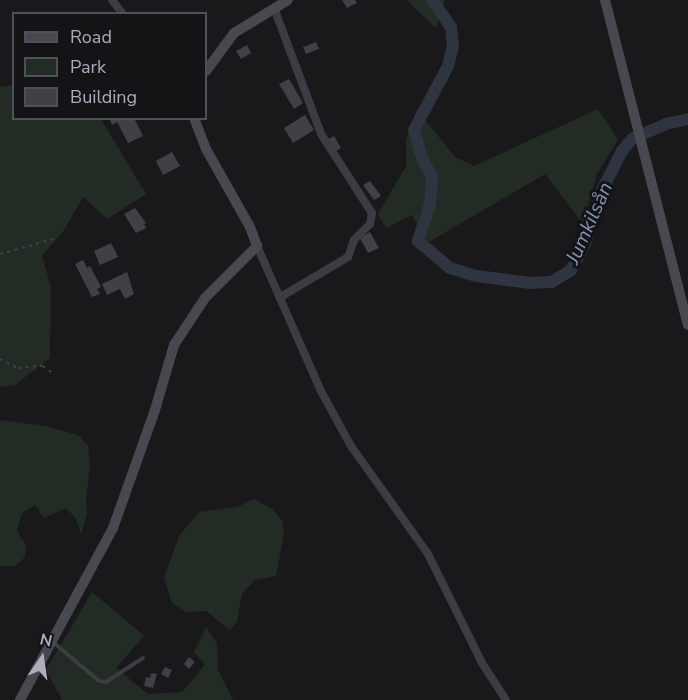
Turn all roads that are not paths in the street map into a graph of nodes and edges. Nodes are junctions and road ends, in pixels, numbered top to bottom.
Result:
1 (112, 0) edge
2 (288, 0) edge
3 (605, 0) edge
4 (274, 8) junction
5 (121, 12) edge
6 (207, 70) edge
7 (195, 120) edge
8 (257, 246) junction
9 (282, 297) junction
10 (688, 325) edge
11 (52, 640) junction
12 (142, 658) dead end
13 (20, 700) edge
14 (506, 700) edge

1 - 5 street
2 - 4 street
3 - 10 street
4 - 6 street
4 - 9 street
7 - 8 street
8 - 9 street
8 - 11 street
9 - 14 street
11 - 12 lane
11 - 13 street

